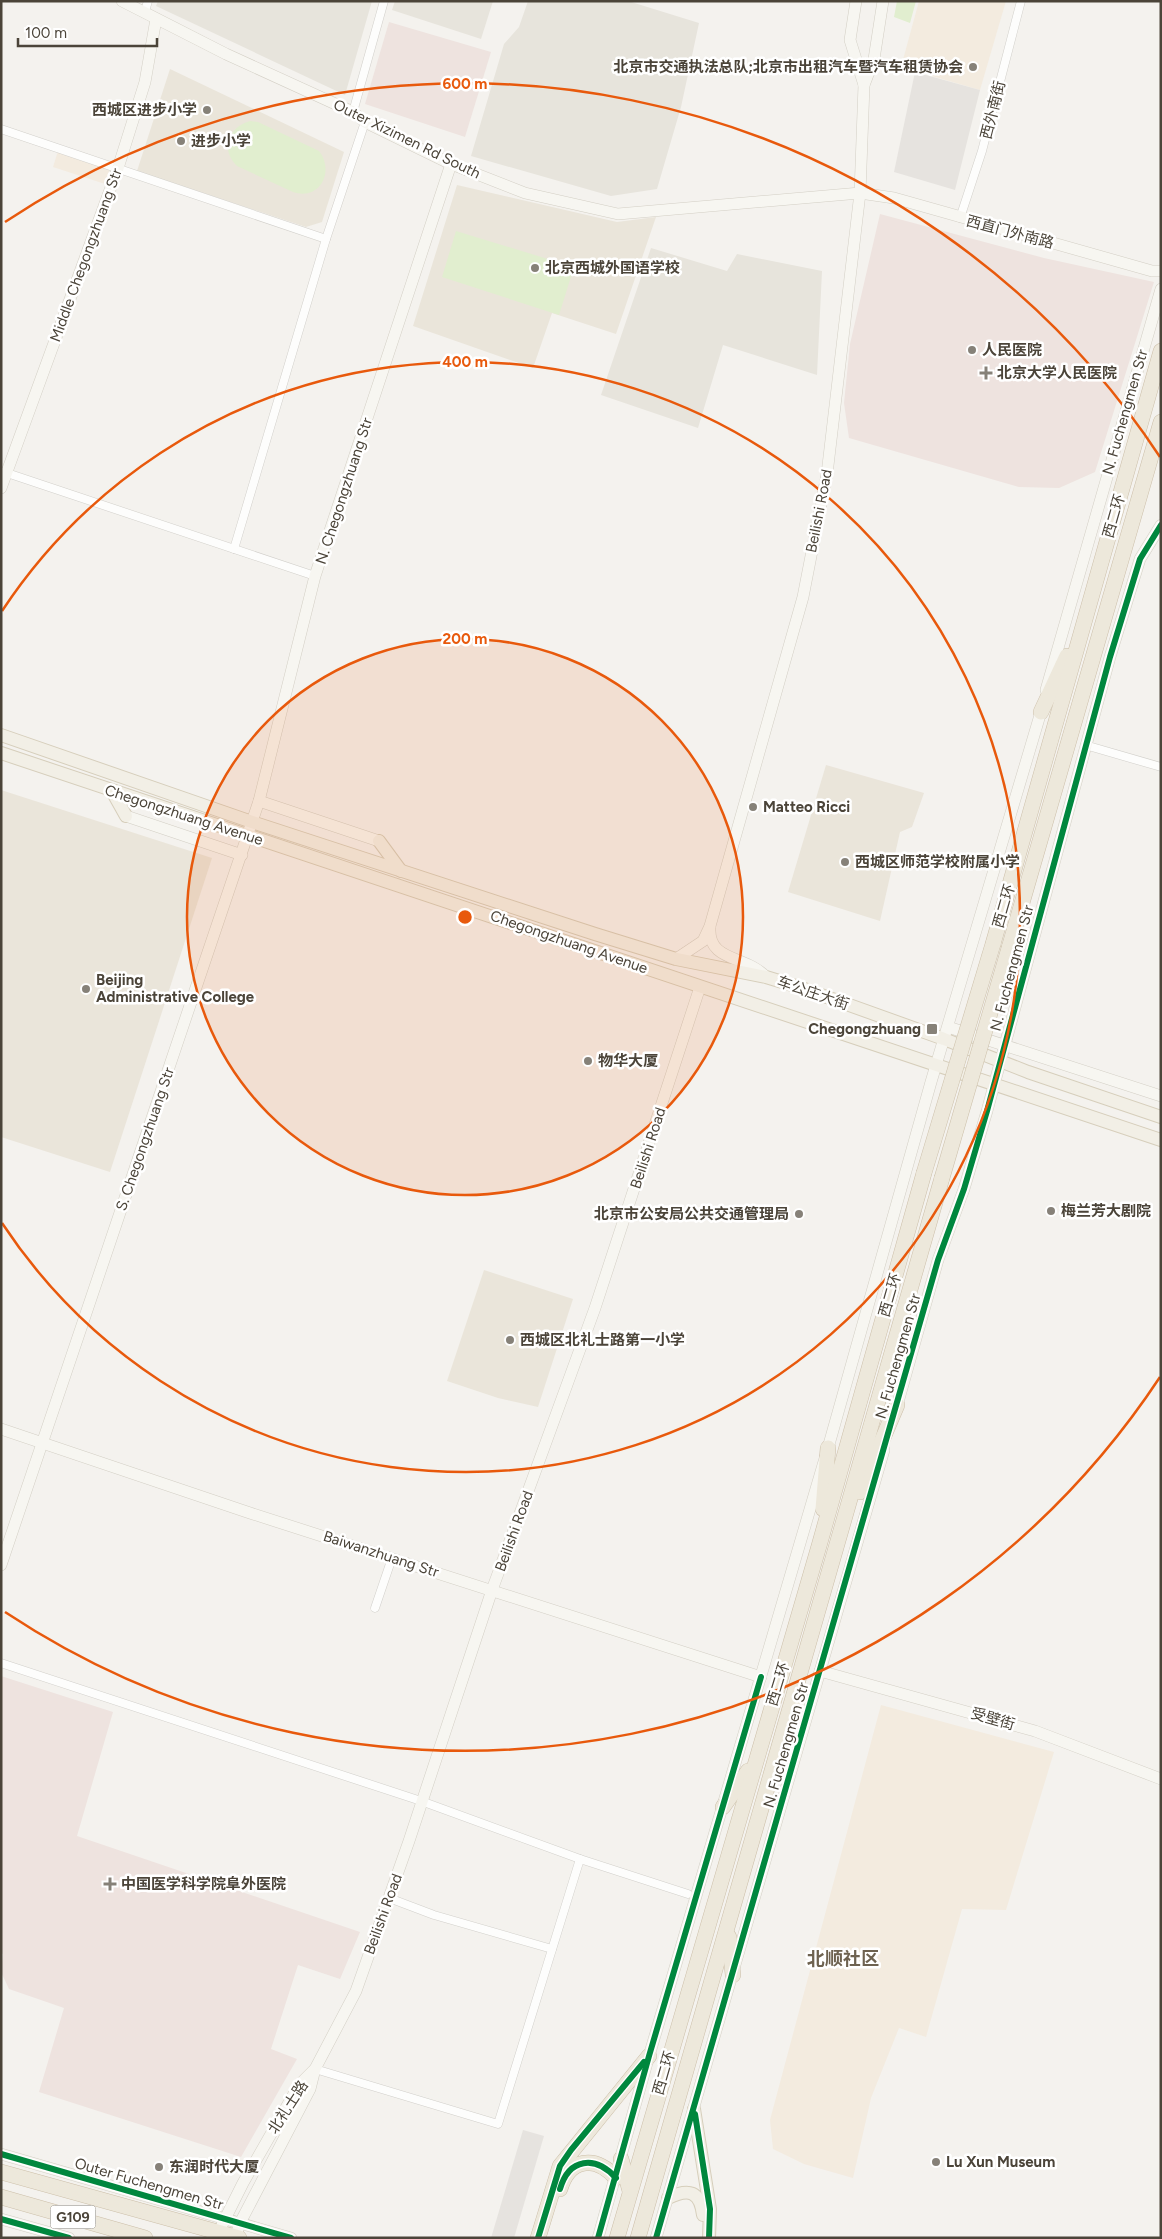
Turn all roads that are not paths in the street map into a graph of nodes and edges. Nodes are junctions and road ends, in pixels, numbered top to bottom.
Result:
1 (122, 1) edge
2 (384, 1) edge
3 (856, 1) edge
4 (883, 1) edge
5 (1022, 1) edge
6 (147, 6) edge
7 (156, 19) junction
8 (864, 85) junction
9 (353, 112) junction
10 (365, 122) junction
11 (1, 129) edge
12 (451, 164) junction
13 (118, 168) junction
14 (860, 193) junction
15 (960, 218) junction
16 (326, 239) junction
17 (1161, 271) edge
18 (1161, 289) edge
19 (1161, 351) edge
20 (1161, 422) edge
21 (4, 472) edge
22 (1, 488) edge
23 (1161, 525) edge
24 (234, 549) junction
25 (316, 576) junction
26 (1087, 614) junction
27 (1041, 712) junction
28 (1, 735) edge
29 (1085, 745) junction
30 (1, 753) edge
31 (1161, 768) edge
32 (112, 790) junction
33 (259, 801) junction
34 (126, 816) joint
35 (252, 822) junction
36 (248, 836) junction
37 (379, 841) joint
38 (242, 854) junction
39 (401, 871) junction
40 (710, 926) junction
41 (676, 959) junction
42 (766, 977) junction
43 (700, 987) junction
44 (946, 1033) junction
45 (1004, 1045) junction
46 (1000, 1061) junction
47 (936, 1066) junction
48 (994, 1085) junction
49 (1161, 1096) edge
50 (1161, 1117) edge
51 (1161, 1140) edge
52 (897, 1405) junction
53 (1, 1429) edge
54 (42, 1442) junction
55 (828, 1448) junction
56 (819, 1546) junction
57 (835, 1551) junction
58 (392, 1558) junction
59 (1, 1565) edge
60 (492, 1590) junction
61 (374, 1608) dead end
62 (1, 1663) edge
63 (820, 1671) junction
64 (761, 1677) junction
65 (756, 1759) junction
66 (1161, 1779) edge
67 (421, 1801) junction
68 (723, 1807) junction
69 (580, 1859) junction
70 (688, 1894) dead end
71 (389, 1898) junction
72 (728, 1927) junction
73 (552, 1949) junction
74 (733, 1975) junction
75 (649, 2056) junction
76 (315, 2069) junction
77 (694, 2109) junction
78 (1, 2154) edge
79 (621, 2159) junction
80 (1, 2172) edge
81 (616, 2178) junction
82 (630, 2192) junction
83 (1, 2197) edge
84 (668, 2198) junction
85 (1, 2218) edge
86 (221, 2230) edge
87 (237, 2234) edge
88 (69, 2238) edge
89 (145, 2238) edge
90 (291, 2238) edge
91 (538, 2238) edge
92 (544, 2238) edge
93 (598, 2238) edge
94 (617, 2238) edge
95 (638, 2238) edge
96 (656, 2238) edge
97 (703, 2238) edge
98 (709, 2238) edge

1 - 6 street, Outer Xizimen Rd South
2 - 9 street
3 - 8 street, Beilishi Road
4 - 8 street, Beilishi Road
5 - 15 street, 西外南街
6 - 7 street, Outer Xizimen Rd South
7 - 9 street, Outer Xizimen Rd South
7 - 13 street, Middle Chegongzhuang Str
8 - 14 street, Beilishi Road
9 - 10 street, Outer Xizimen Rd South
10 - 12 street, Outer Xizimen Rd South
10 - 16 street
11 - 13 street
12 - 14 street, Outer Xizimen Rd South
12 - 25 street, N. Chegongzhuang Str
13 - 16 street
13 - 21 street, Middle Chegongzhuang Str
14 - 15 street, 西直门外南路
14 - 40 street, Beilishi Road
15 - 17 street, 西直门外南路
16 - 24 street
18 - 27 street, N. Fuchengmen Str
19 - 26 highway, 西二环
20 - 57 highway, 西二环, bridge
21 - 22 street, Middle Chegongzhuang Str
21 - 24 street
23 - 29 street, N. Fuchengmen Str
24 - 25 street
25 - 33 street, N. Chegongzhuang Str
26 - 27 highway
26 - 56 highway, 西二环, bridge
27 - 44 street, N. Fuchengmen Str
28 - 35 main road, Chegongzhuang Avenue
29 - 31 street
29 - 45 street, N. Fuchengmen Str
30 - 32 main road, Chegongzhuang Avenue
32 - 34 main road
32 - 36 main road, Chegongzhuang Avenue
33 - 35 street, N. Chegongzhuang Str
33 - 37 street
34 - 38 street
35 - 36 street, N. Chegongzhuang Str
35 - 39 main road, Chegongzhuang Avenue
36 - 38 street, S. Chegongzhuang Str
36 - 43 main road, Chegongzhuang Avenue
37 - 39 main road
38 - 54 street, S. Chegongzhuang Str
39 - 41 main road, Chegongzhuang Avenue
40 - 41 street, Beilishi Road
40 - 42 street, Beilishi Road
41 - 42 main road, Chegongzhuang Avenue
42 - 44 main road, 车公庄大街
43 - 47 main road, Chegongzhuang Avenue
43 - 60 street, Beilishi Road
44 - 45 street
44 - 46 main road, 车公庄大街
44 - 47 street, N. Fuchengmen Str
45 - 46 street, N. Fuchengmen Str
45 - 49 street
46 - 48 street, N. Fuchengmen Str
46 - 50 main road, 车公庄大街
47 - 48 main road, Chegongzhuang Avenue
47 - 55 street, N. Fuchengmen Str
48 - 51 main road, Chegongzhuang Avenue
48 - 52 street, N. Fuchengmen Str
52 - 57 highway
52 - 63 street, N. Fuchengmen Str
53 - 54 street, Baiwanzhuang Str
54 - 58 street, Baiwanzhuang Str
54 - 59 street, S. Chegongzhuang Str
55 - 56 highway
55 - 64 street, N. Fuchengmen Str
56 - 65 highway, 西二环
57 - 72 highway, 西二环
58 - 60 street, Baiwanzhuang Str
58 - 61 street
60 - 64 street, Baiwanzhuang Str
60 - 67 street, Beilishi Road
62 - 67 street
63 - 66 street, 受壁街
63 - 74 street, N. Fuchengmen Str
64 - 68 street, N. Fuchengmen Str
65 - 68 highway
65 - 82 highway, 西二环
67 - 69 street
67 - 71 street, Beilishi Road
68 - 75 street, N. Fuchengmen Str
69 - 70 street
69 - 73 street
71 - 73 street
71 - 76 street, Beilishi Road
72 - 74 highway
72 - 95 highway, 西二环
73 - 76 street
74 - 77 street, N. Fuchengmen Str
75 - 79 street, N. Fuchengmen Str
75 - 91 highway
76 - 86 street, 北礼士路
76 - 87 street, 北礼士路
77 - 84 street, N. Fuchengmen Str
77 - 98 main road
78 - 86 street, Outer Fuchengmen Str
79 - 81 street, N. Fuchengmen Str
79 - 82 highway
80 - 86 highway, Outer Fuchengmen Str / G109
81 - 92 highway
81 - 93 street, N. Fuchengmen Str
82 - 94 highway, 西二环
83 - 89 highway, G109
84 - 96 street, N. Fuchengmen Str
84 - 97 main road
85 - 88 street
86 - 87 highway, G109
87 - 90 street, Outer Fuchengmen Str

